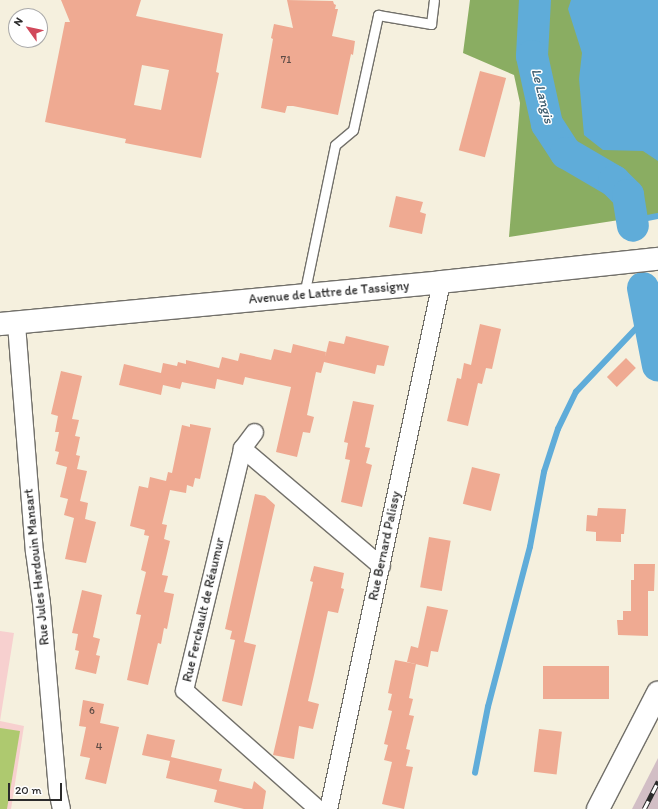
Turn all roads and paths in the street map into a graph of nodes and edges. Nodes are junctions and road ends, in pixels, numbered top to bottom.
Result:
1 (434, 0) edge
2 (654, 260) edge
3 (441, 282) junction
4 (304, 295) junction
5 (8, 324) edge
6 (254, 432) dead end
7 (242, 448) junction
8 (381, 566) junction
9 (658, 693) edge
10 (61, 809) edge
11 (318, 809) edge
12 (328, 809) edge
13 (598, 809) edge

1 - 4 lane
2 - 3 main road, Avenue de Lattre de Tassigny
3 - 4 main road, Avenue de Lattre de Tassigny
3 - 8 street, Rue Bernard Palissy
4 - 5 main road, Avenue de Lattre de Tassigny
5 - 10 street, Rue Jules Hardouin Mansart
6 - 7 street, Rue Ferchault de Réaumur
7 - 8 street
7 - 11 street, Rue Ferchault de Réaumur
8 - 12 street, Rue Bernard Palissy
9 - 13 main road

